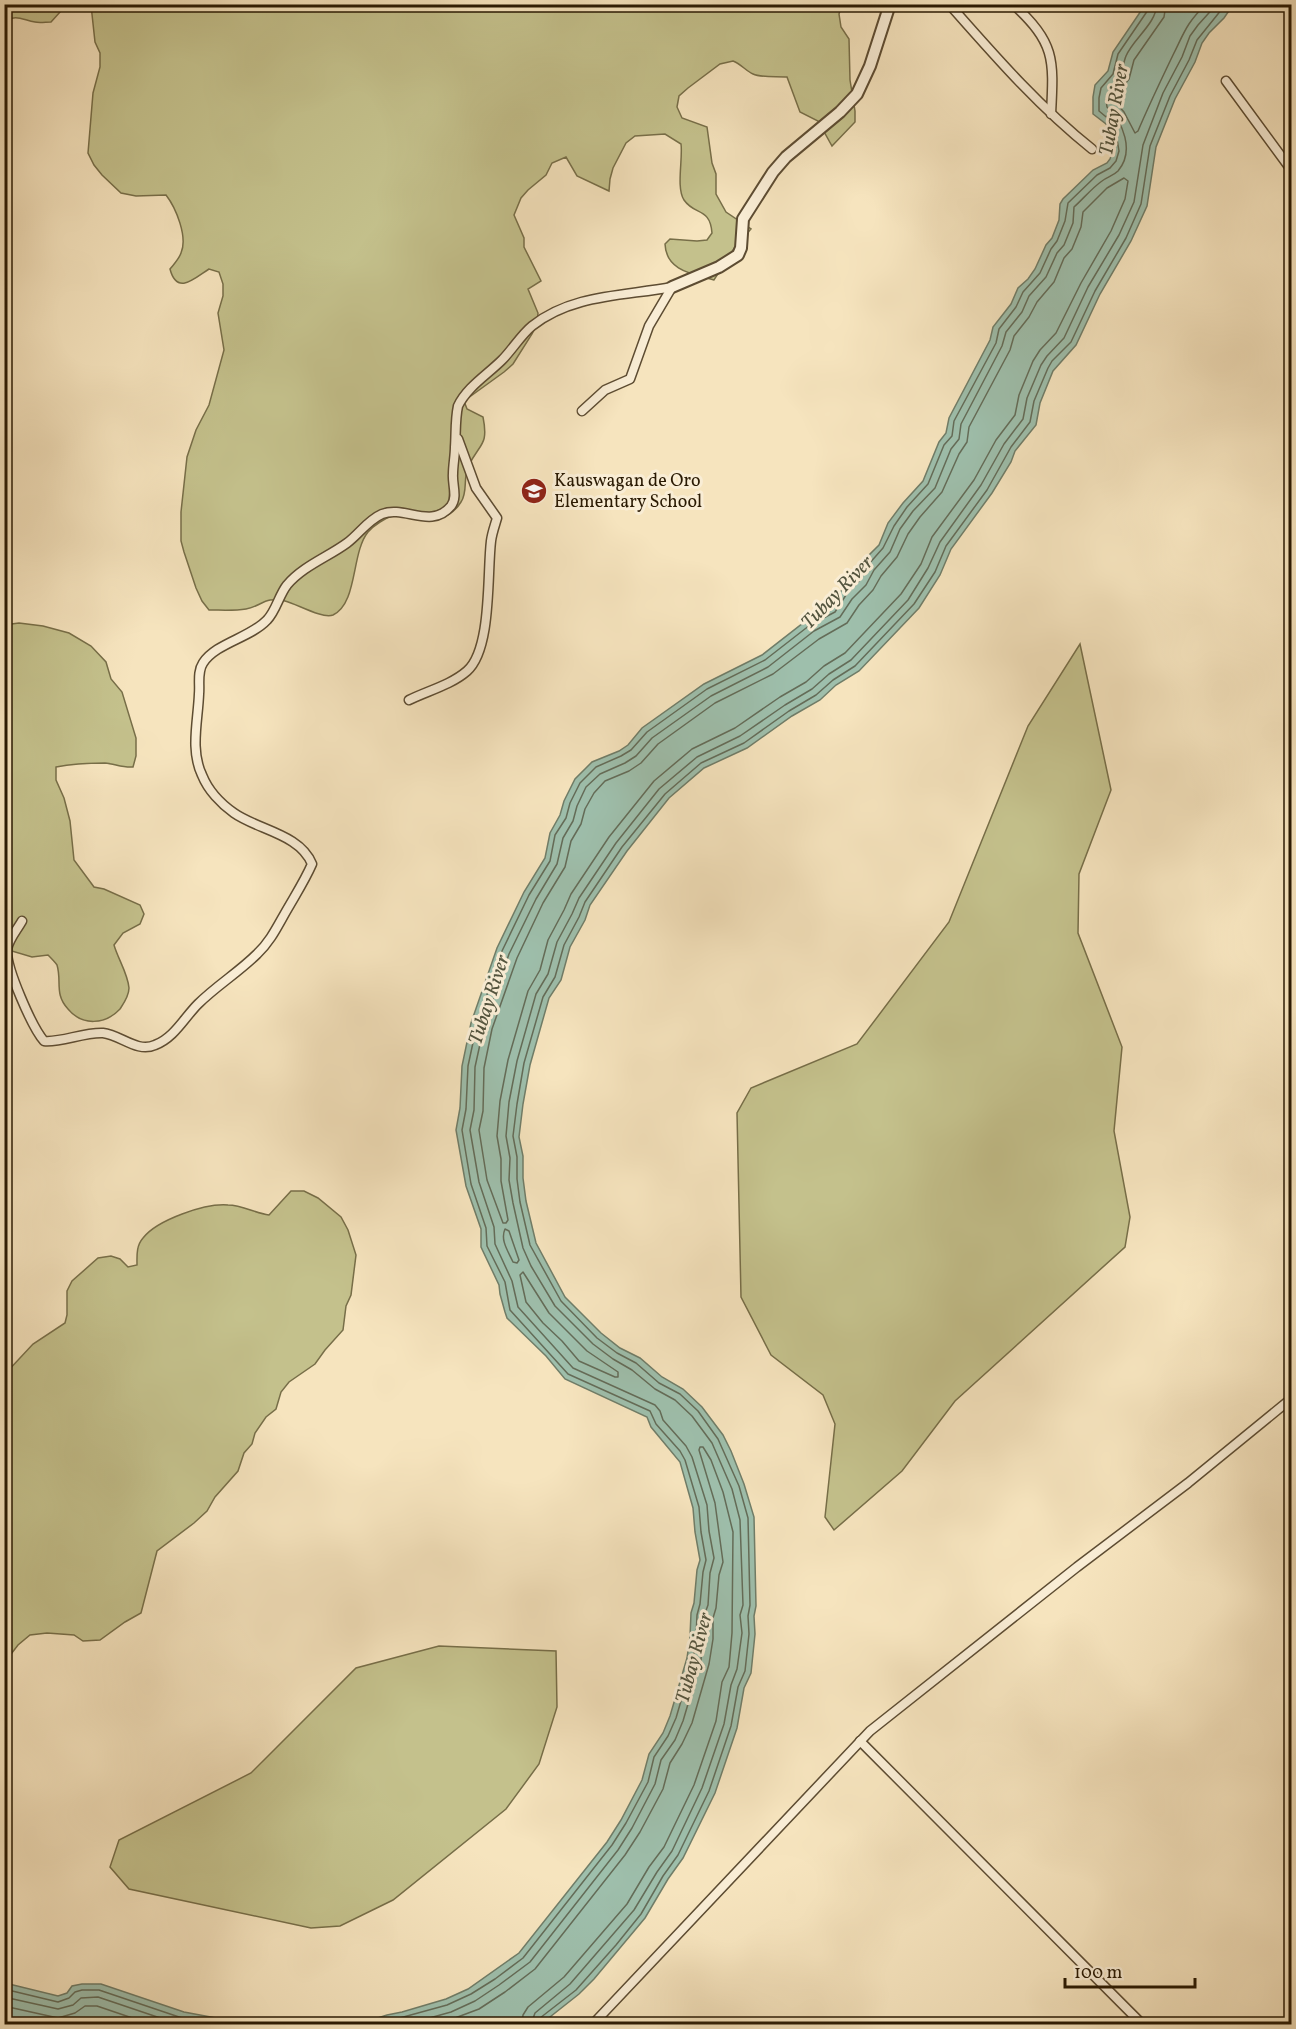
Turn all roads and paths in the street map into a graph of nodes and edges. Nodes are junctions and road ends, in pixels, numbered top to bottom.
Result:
1 (890, 4) edge
2 (949, 4) edge
3 (1013, 4) edge
4 (1226, 81) dead end
5 (1051, 114) junction
6 (1092, 149) dead end
7 (1291, 171) edge
8 (672, 287) junction
9 (582, 411) dead end
10 (456, 433) junction
11 (409, 700) dead end
12 (22, 921) dead end
13 (1292, 1398) edge
14 (861, 1741) junction
15 (593, 2025) edge
16 (1142, 2025) edge

1 - 8 street
2 - 5 street
3 - 5 street
4 - 7 street
5 - 6 street
8 - 9 street
8 - 10 street
10 - 11 street
10 - 12 street
13 - 14 street
14 - 15 street
14 - 16 street

